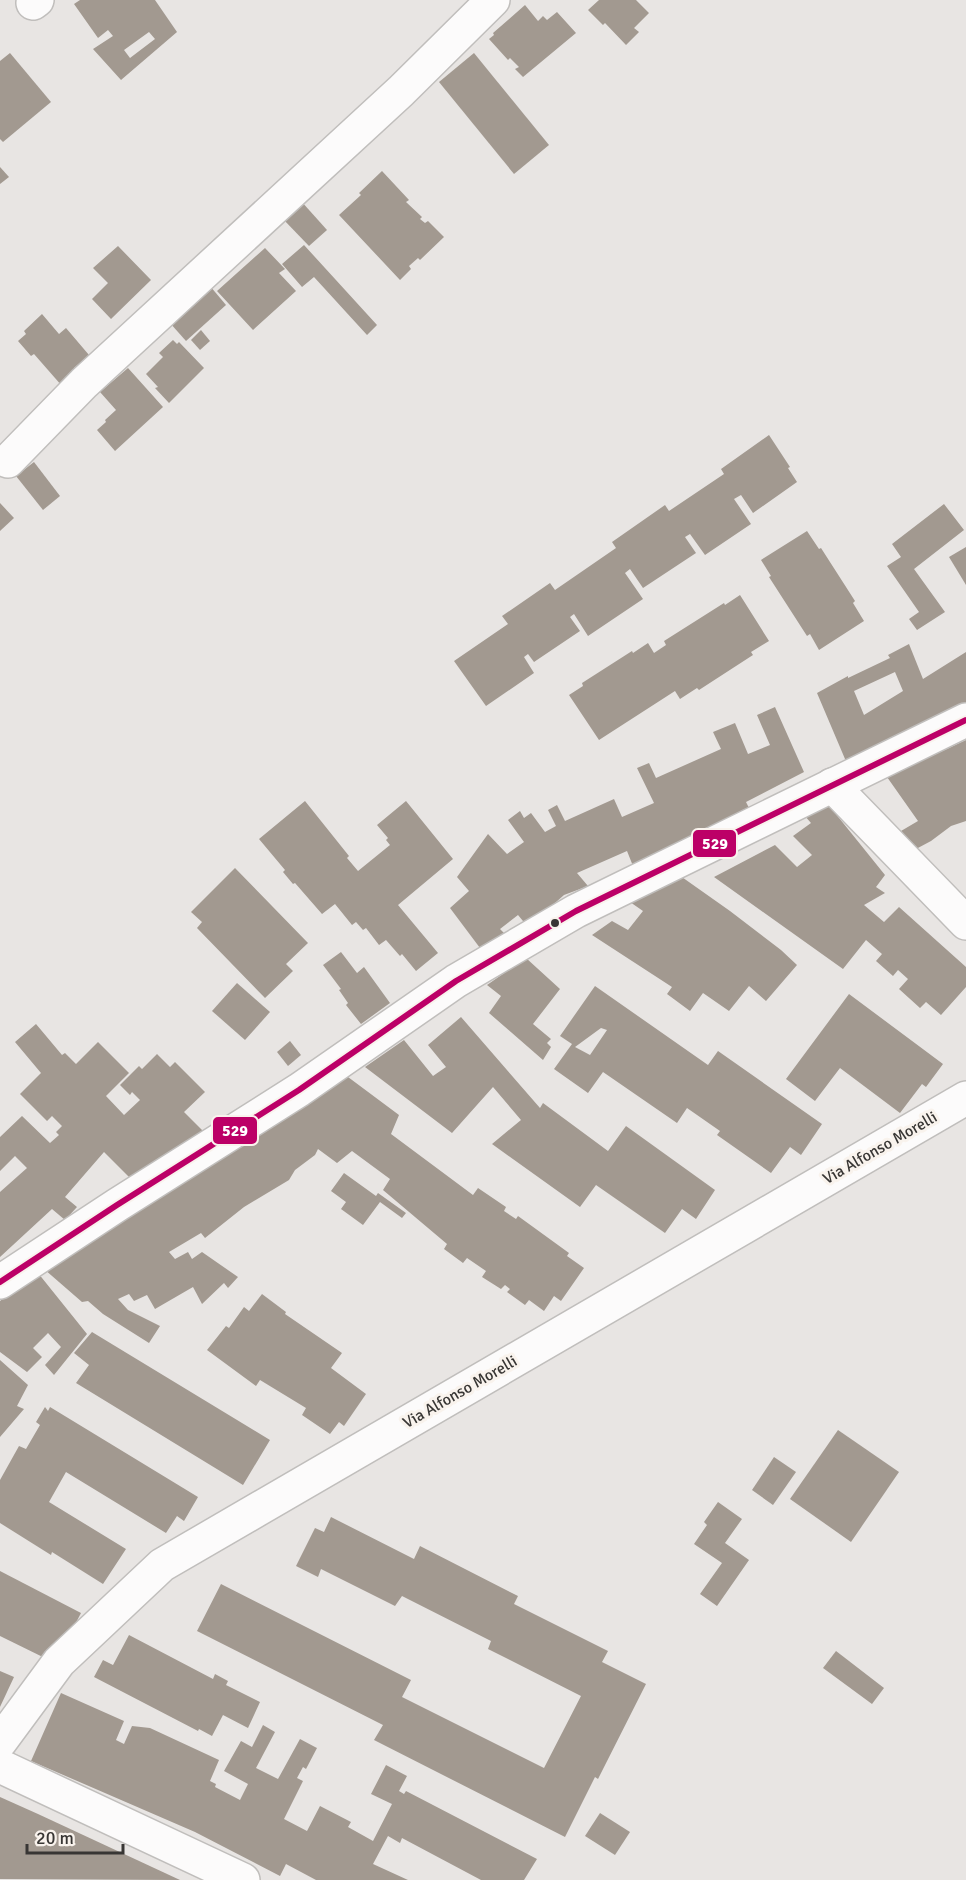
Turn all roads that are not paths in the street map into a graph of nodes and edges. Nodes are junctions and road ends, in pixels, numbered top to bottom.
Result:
1 (493, 0) edge
2 (8, 461) dead end
3 (966, 720) edge
4 (832, 785) junction
5 (966, 923) edge
6 (966, 1098) edge
7 (0, 1282) edge
8 (0, 1742) edge
9 (0, 1766) edge
10 (243, 1880) edge

1 - 2 street
3 - 4 street
4 - 5 street
4 - 7 street
6 - 8 street, Via Alfonso Morelli
9 - 10 street

